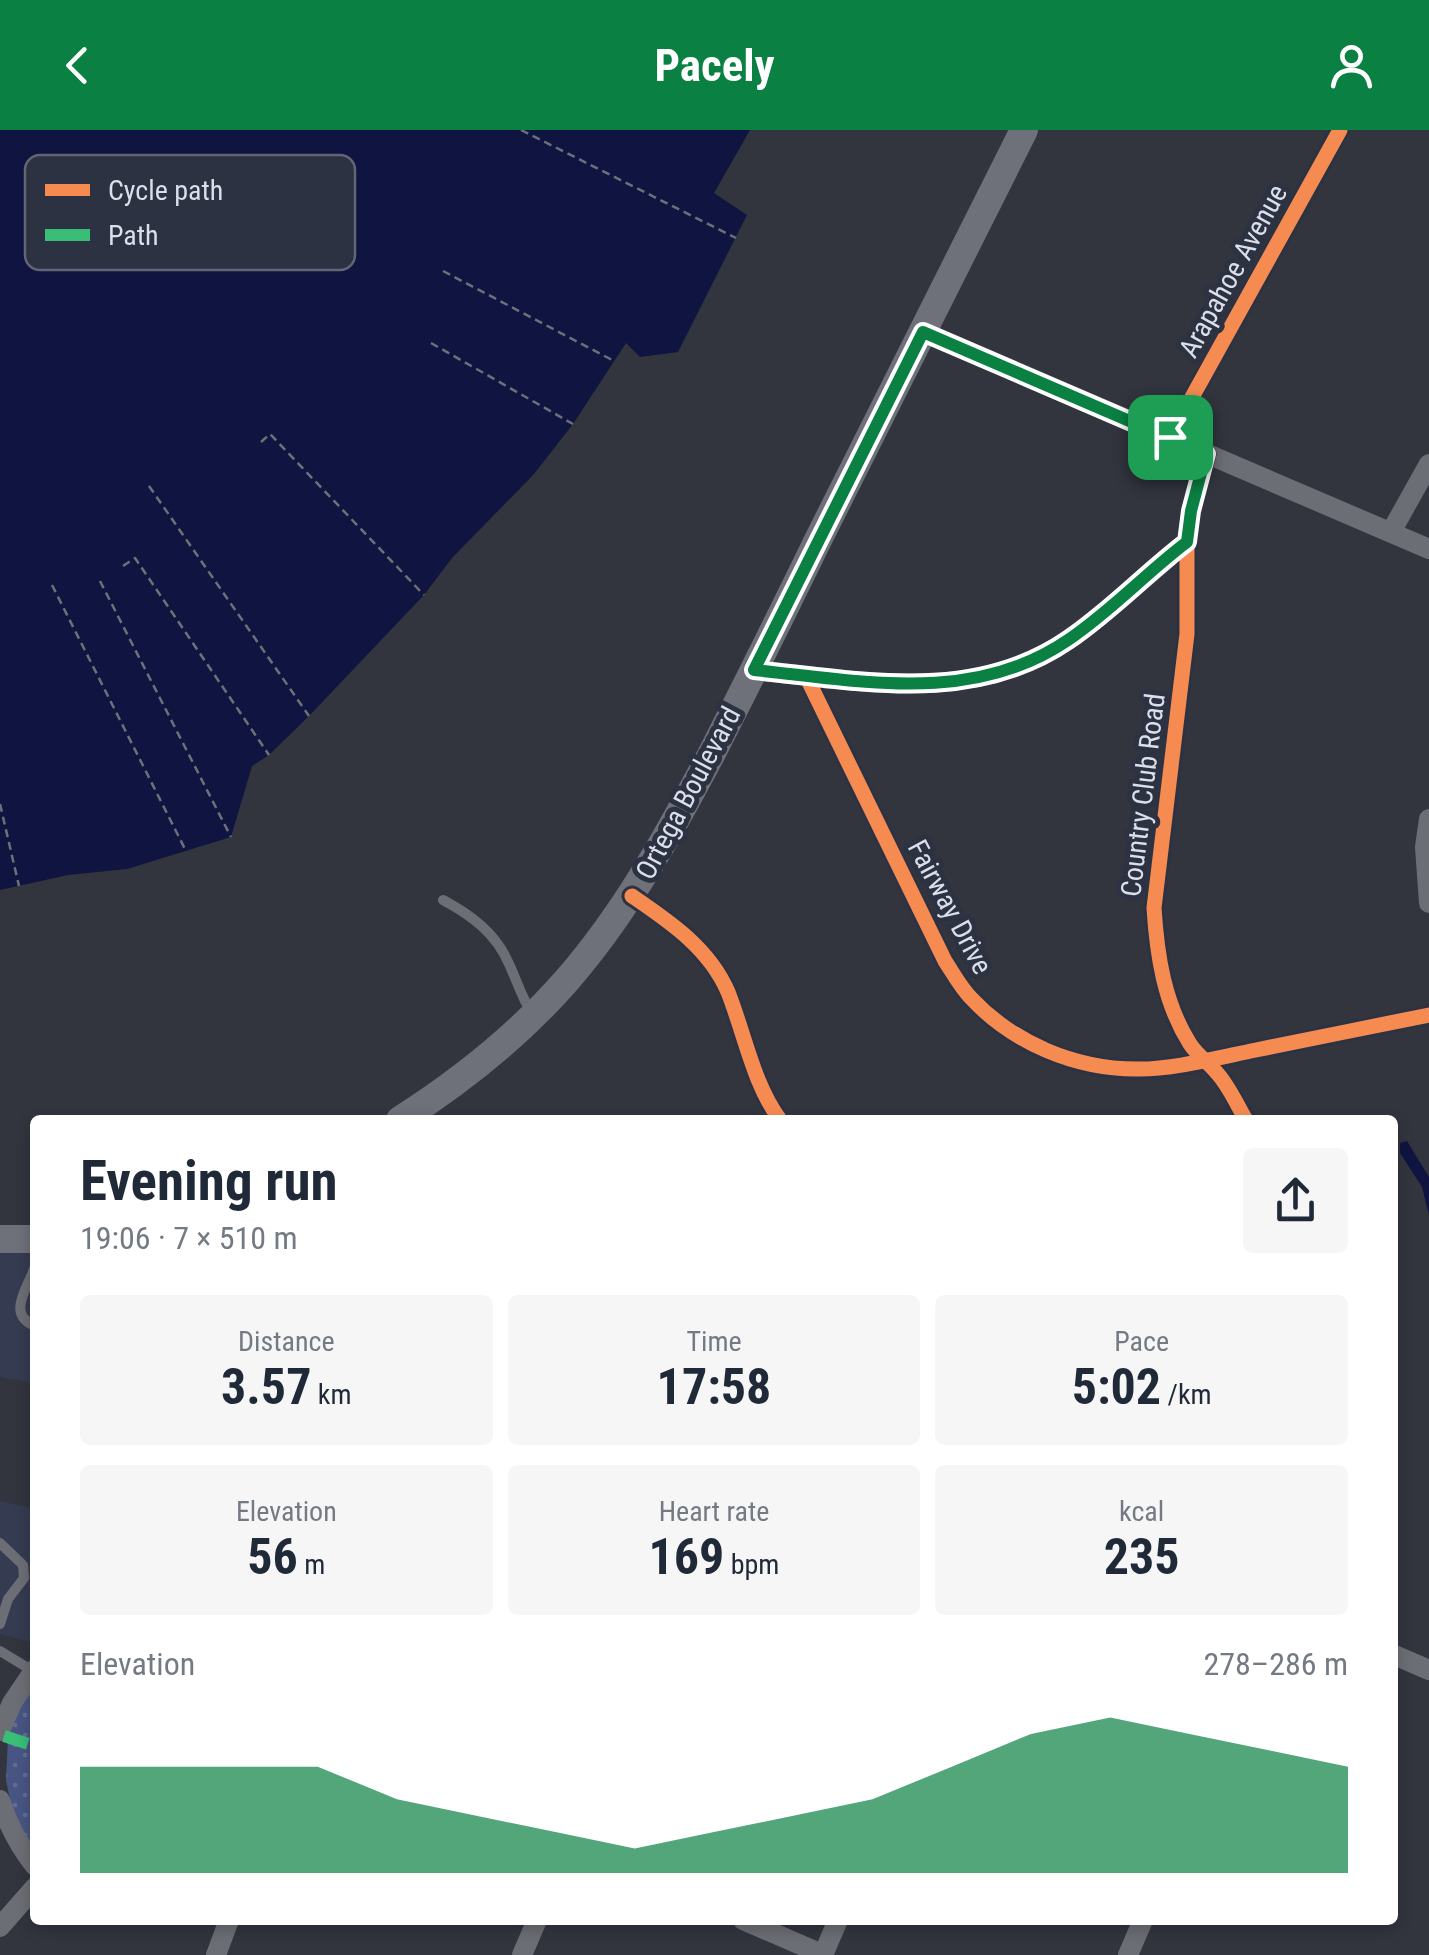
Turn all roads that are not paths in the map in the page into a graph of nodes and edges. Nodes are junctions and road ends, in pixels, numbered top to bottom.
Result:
1 (1024, 130) edge
2 (1340, 130) edge
3 (923, 332) junction
4 (1170, 437) junction
5 (1206, 454) junction
6 (1429, 464) edge
7 (1391, 532) junction
8 (1187, 542) junction
9 (1429, 550) edge
10 (754, 670) junction
11 (806, 676) junction
12 (1429, 819) edge
13 (632, 896) junction
14 (443, 900) dead end
15 (1429, 904) edge
16 (532, 1015) junction
17 (1429, 1015) edge
18 (1205, 1060) junction
19 (408, 1115) edge
20 (776, 1115) edge
21 (1243, 1115) edge
22 (0, 1239) edge
23 (30, 1239) edge
24 (30, 1278) edge
25 (30, 1324) edge
26 (0, 1543) edge
27 (0, 1624) edge
28 (0, 1650) edge
29 (1398, 1657) edge
30 (30, 1668) edge
31 (1429, 1670) edge
32 (30, 1674) edge
33 (6, 1698) edge
34 (0, 1731) edge
35 (0, 1800) edge
36 (30, 1860) edge
37 (30, 1892) edge
38 (227, 1925) edge
39 (535, 1925) edge
40 (754, 1925) edge
41 (836, 1925) edge
42 (1141, 1925) edge
43 (0, 1927) edge
44 (216, 1955) edge
45 (522, 1955) edge
46 (823, 1955) edge
47 (1128, 1955) edge

1 - 3 main road, Ortega Boulevard
2 - 4 street, Arapahoe Avenue
3 - 4 street
3 - 10 main road, Ortega Boulevard
4 - 5 street
5 - 7 street
5 - 8 street, Country Club Road
6 - 7 street
7 - 9 street
8 - 11 street
8 - 18 street, Country Club Road
10 - 11 street
10 - 13 main road, Ortega Boulevard
11 - 18 street, Fairway Drive
12 - 15 street
13 - 16 main road, Ortega Boulevard
13 - 20 street
14 - 16 lane
16 - 19 main road, Ortega Boulevard
17 - 18 street, Fairway Drive
18 - 21 street, Country Club Road
22 - 23 main road
24 - 25 lane
26 - 27 lane
28 - 30 lane
29 - 31 street
32 - 33 street
33 - 34 street
35 - 36 street
37 - 43 street
38 - 44 street
39 - 45 street
40 - 46 street
41 - 46 street
42 - 47 street

